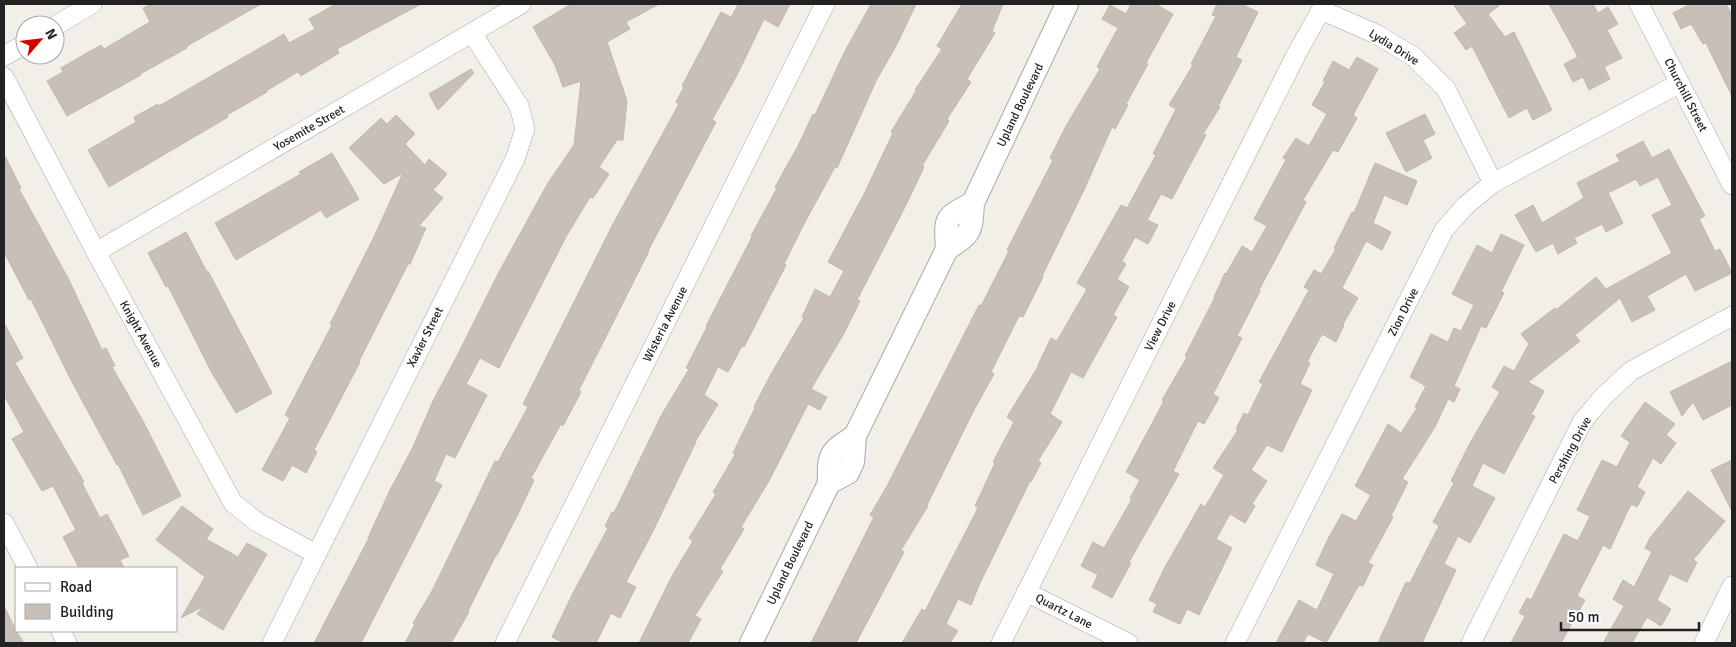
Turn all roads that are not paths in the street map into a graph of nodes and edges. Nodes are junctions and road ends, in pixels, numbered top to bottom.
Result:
1 (92, 4) edge
2 (521, 4) edge
3 (825, 4) edge
4 (1639, 4) edge
5 (1068, 5) edge
6 (1321, 10) joint
7 (65, 20) edge
8 (472, 33) junction
9 (15, 50) edge
10 (4, 56) edge
11 (4, 77) edge
12 (1680, 83) junction
13 (1493, 183) junction
14 (1732, 185) edge
15 (96, 252) junction
16 (1732, 316) edge
17 (4, 523) edge
18 (316, 554) junction
19 (27, 567) edge
20 (1732, 586) edge
21 (1026, 592) junction
22 (272, 643) edge
23 (506, 643) edge
24 (751, 643) edge
25 (1001, 643) edge
26 (1128, 643) edge
27 (1235, 643) edge
28 (1471, 643) edge
29 (1704, 643) edge

1 - 7 street
2 - 8 street, Yosemite Street
3 - 23 street, Wisteria Avenue
4 - 12 street, Churchill Street
5 - 24 street, Upland Boulevard
6 - 13 street, Lydia Drive
6 - 21 street, View Drive
8 - 15 street, Yosemite Street
8 - 18 street, Xavier Street
9 - 10 street
11 - 15 street, Knight Avenue
12 - 13 street, Zion Drive
12 - 14 street, Churchill Street
13 - 27 street, Zion Drive
15 - 18 street, Knight Avenue
16 - 28 street, Pershing Drive
17 - 19 street
18 - 22 street, Xavier Street
20 - 29 street
21 - 25 street, View Drive
21 - 26 street, Quartz Lane

